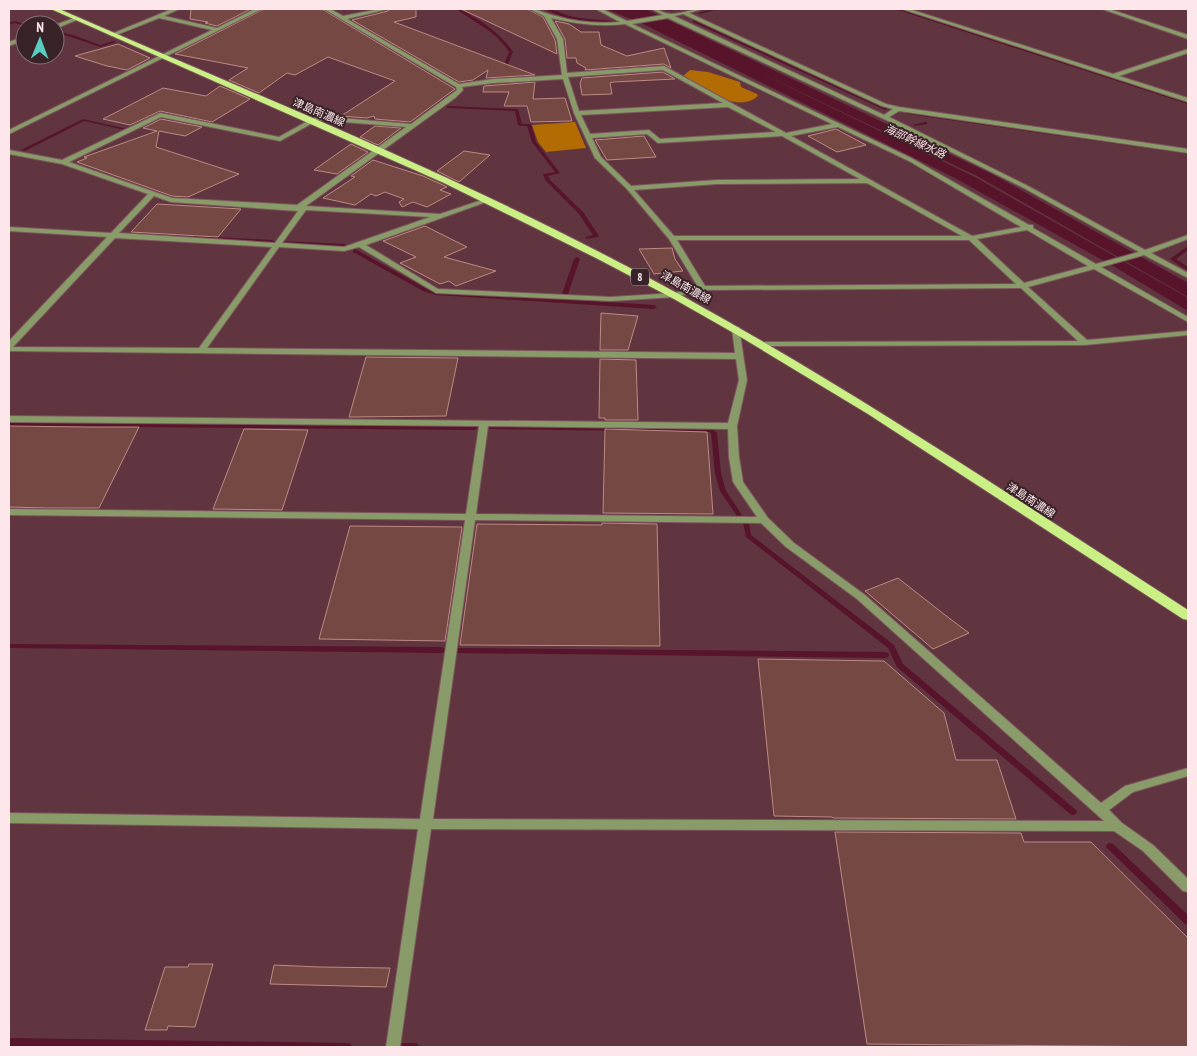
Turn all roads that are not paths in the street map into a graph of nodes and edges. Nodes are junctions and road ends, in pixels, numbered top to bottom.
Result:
1 (54, 9) edge
2 (176, 9) edge
3 (258, 9) edge
4 (327, 9) edge
5 (386, 9) edge
6 (531, 9) edge
7 (598, 9) edge
8 (654, 9) edge
9 (700, 9) edge
10 (905, 9) edge
11 (1105, 9) edge
12 (683, 11) edge
13 (159, 16) junction
14 (548, 16) junction
15 (668, 16) junction
16 (343, 18) junction
17 (76, 19) junction
18 (65, 23) edge
19 (634, 23) junction
20 (216, 29) junction
21 (112, 35) junction
22 (1188, 38) edge
23 (1188, 51) edge
24 (161, 57) junction
25 (565, 76) junction
26 (1112, 76) junction
27 (458, 86) junction
28 (1188, 100) edge
29 (730, 105) junction
30 (898, 109) junction
31 (577, 112) junction
32 (884, 117) junction
33 (310, 121) junction
34 (839, 125) junction
35 (412, 126) junction
36 (9, 132) edge
37 (784, 135) junction
38 (588, 136) junction
39 (378, 151) junction
40 (1188, 151) edge
41 (9, 152) edge
42 (63, 162) junction
43 (869, 180) junction
44 (629, 188) junction
45 (151, 194) junction
46 (487, 200) junction
47 (300, 209) junction
48 (440, 216) junction
49 (9, 224) edge
50 (1030, 227) junction
51 (9, 230) edge
52 (115, 233) junction
53 (1188, 237) edge
54 (672, 238) junction
55 (971, 238) junction
56 (278, 245) junction
57 (360, 245) junction
58 (1143, 253) junction
59 (1097, 267) junction
60 (1188, 276) edge
61 (1022, 286) junction
62 (703, 288) junction
63 (675, 295) junction
64 (1188, 320) edge
65 (736, 329) junction
66 (1188, 333) edge
67 (1085, 343) junction
68 (762, 344) junction
69 (9, 347) edge
70 (202, 350) junction
71 (738, 356) junction
72 (9, 419) edge
73 (484, 423) junction
74 (732, 426) junction
75 (9, 512) edge
76 (470, 517) junction
77 (764, 520) junction
78 (1188, 616) edge
79 (1188, 772) edge
80 (1101, 810) junction
81 (9, 818) edge
82 (426, 824) junction
83 (1117, 826) junction
84 (1188, 887) edge
85 (393, 1047) edge

1 - 17 main road, 津島南濃線 / 8
2 - 13 street
3 - 20 street
4 - 16 street
5 - 16 street
6 - 14 street
7 - 19 street
8 - 15 street
9 - 12 street
10 - 26 street
11 - 22 street
12 - 15 street
12 - 30 street
13 - 20 street
13 - 21 street
14 - 19 street
14 - 25 street
15 - 19 street
15 - 32 street
16 - 27 street
17 - 18 street
17 - 21 main road, 津島南濃線 / 8
19 - 34 street
20 - 24 street
21 - 24 main road, 津島南濃線 / 8
23 - 26 street
24 - 33 main road, 津島南濃線 / 8
24 - 36 street
25 - 27 street
25 - 29 street
25 - 31 street
26 - 28 street
27 - 35 street
29 - 31 street
29 - 37 street
30 - 32 street
30 - 40 street
31 - 38 street
32 - 58 street
33 - 35 street
33 - 39 main road, 津島南濃線 / 8
33 - 42 street
34 - 37 street
34 - 50 street
35 - 39 street
37 - 38 street
37 - 43 street
38 - 44 street
39 - 46 main road, 津島南濃線 / 8
39 - 47 street
41 - 42 street
42 - 45 street
43 - 44 street
43 - 55 street
44 - 54 street
45 - 47 street
45 - 52 street
46 - 48 street
46 - 63 main road, 津島南濃線 / 8
47 - 48 street
47 - 56 street
48 - 57 street
49 - 52 street
50 - 55 street
50 - 59 street
51 - 52 street
52 - 56 street
52 - 69 street
53 - 58 street
54 - 55 street
54 - 62 street
55 - 61 street
56 - 57 street
56 - 70 street
57 - 63 street
58 - 59 street
58 - 60 street
59 - 61 street
59 - 64 street
61 - 62 street
61 - 67 street
62 - 63 street
63 - 65 main road, 津島南濃線 / 8
65 - 68 main road, 津島南濃線 / 8
65 - 71 street
66 - 67 street
67 - 68 street
68 - 78 main road, 津島南濃線 / 8
69 - 70 street
70 - 71 street
71 - 74 street
72 - 73 street
73 - 74 street
73 - 76 street
74 - 77 street
75 - 76 street
76 - 77 street
76 - 82 street
77 - 80 street
79 - 80 street
80 - 83 street
81 - 82 street
82 - 83 street
82 - 85 street
83 - 84 street

